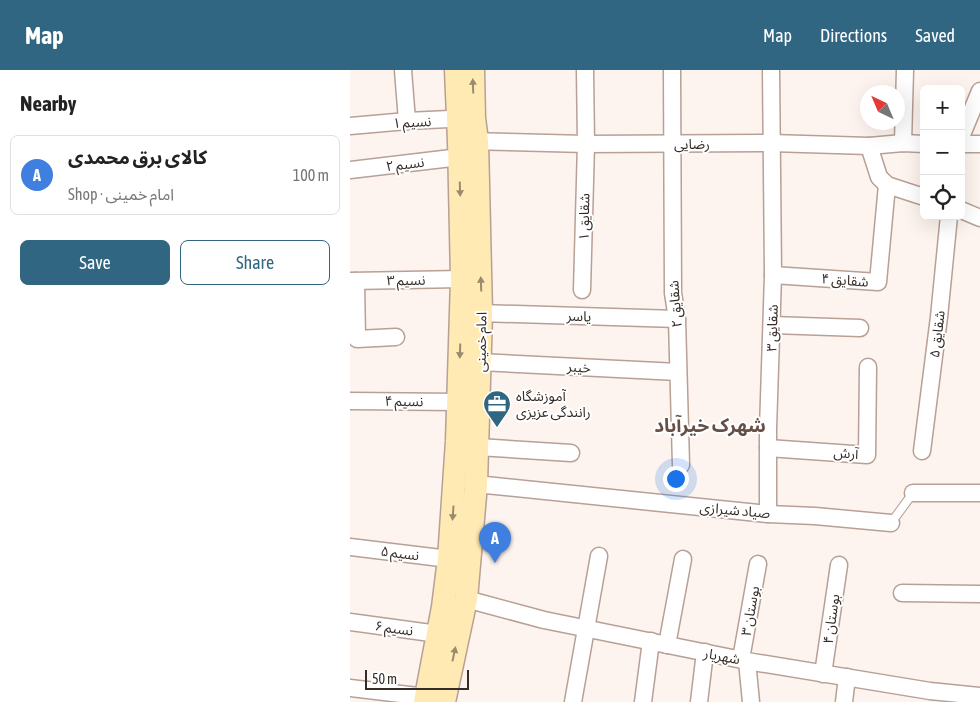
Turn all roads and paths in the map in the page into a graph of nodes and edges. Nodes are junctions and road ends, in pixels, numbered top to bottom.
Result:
1 (404, 70) edge
2 (456, 70) edge
3 (473, 70) edge
4 (585, 70) edge
5 (672, 70) edge
6 (771, 70) edge
7 (905, 70) edge
8 (980, 91) edge
9 (407, 121) junction
10 (350, 126) edge
11 (964, 130) edge
12 (466, 135) junction
13 (772, 143) junction
14 (904, 143) junction
15 (586, 144) junction
16 (673, 144) junction
17 (920, 144) edge
18 (965, 144) edge
19 (980, 144) edge
20 (869, 146) junction
21 (350, 170) edge
22 (887, 185) junction
23 (920, 196) edge
24 (965, 212) edge
25 (980, 218) edge
26 (949, 220) edge
27 (773, 275) junction
28 (462, 279) junction
29 (353, 281) edge
30 (582, 290) dead end
31 (482, 313) junction
32 (677, 319) junction
33 (772, 325) junction
34 (860, 328) dead end
35 (396, 337) dead end
36 (480, 362) junction
37 (868, 367) dead end
38 (678, 372) junction
39 (459, 402) junction
40 (350, 404) edge
41 (478, 447) junction
42 (768, 448) junction
43 (922, 451) dead end
44 (571, 453) dead end
45 (681, 464) dead end
46 (476, 484) junction
47 (913, 493) joint
48 (980, 493) edge
49 (768, 514) junction
50 (891, 523) joint
51 (350, 547) edge
52 (600, 556) dead end
53 (683, 559) dead end
54 (450, 560) junction
55 (758, 564) dead end
56 (838, 565) dead end
57 (902, 593) dead end
58 (980, 594) edge
59 (466, 599) junction
60 (350, 622) edge
61 (586, 628) junction
62 (438, 634) junction
63 (651, 642) junction
64 (667, 645) junction
65 (704, 652) junction
66 (744, 660) junction
67 (824, 674) junction
68 (846, 678) junction
69 (350, 688) edge
70 (980, 696) edge
71 (929, 697) edge
72 (432, 700) edge
73 (572, 702) edge
74 (644, 702) edge
75 (699, 702) edge
76 (751, 702) edge
77 (844, 702) edge

1 - 9 street
2 - 12 main road, امام خمینی
12 -> 3 main road, امام خمینی
4 - 15 street, شقایق ۱
5 - 16 street, شقایق ۲
6 - 13 street, شقایق ۳
7 - 14 street
8 - 11 street
9 - 10 street, نسیم ۱
9 - 12 street, نسیم ۱
12 - 15 street, رضایی
12 - 21 street, نسیم ۲
12 -> 28 main road, امام خمینی
31 -> 12 main road, امام خمینی
13 - 16 street, رضایی
13 - 20 street, رضایی
13 - 27 street, شقایق ۳
14 - 17 street, رضایی
14 - 20 street, رضایی
15 - 16 street, رضایی
15 - 30 street, شقایق ۱
16 - 32 street, شقایق ۲
18 - 19 street
20 - 22 street
22 - 23 street
22 - 27 street, شقایق ۴
24 - 25 street
26 - 43 street, شقایق ۵
27 - 33 street, شقایق ۳
28 - 29 street, نسیم ۳
28 -> 39 main road, امام خمینی
29 - 35 street
31 - 32 street, یاسر
31 - 36 main road, امام خمینی
32 - 38 street, شقایق ۲
33 - 34 street
33 - 42 street, شقایق ۳
36 - 38 street, خیبر
36 - 41 main road, امام خمینی
37 - 42 street, آرش
38 - 45 street, شقایق ۲
39 - 40 street, نسیم ۴
39 -> 54 main road, امام خمینی
41 - 44 street
41 - 46 main road, امام خمینی
42 - 49 street, شقایق ۳
46 - 49 street, صیاد شیرازی
46 - 59 main road, امام خمینی
47 - 48 street, صیاد شیرازی
47 - 50 lane, صیاد شیرازی
49 - 50 street, صیاد شیرازی
51 - 54 street, نسیم ۵
52 - 61 street
53 - 64 street
54 - 62 main road, امام خمینی
55 - 66 street, بوستان ۳
56 - 67 street, بوستان ۴
57 - 58 street
59 - 61 street, شهریار
72 -> 59 main road, امام خمینی
60 - 62 street, نسیم ۶
61 - 63 street, شهریار
61 - 73 street
62 - 72 main road, امام خمینی
63 - 64 street, شهریار
63 - 74 street
64 - 65 street, شهریار
65 - 66 street, شهریار
65 - 75 street
66 - 67 street, شهریار
66 - 76 street, بوستان ۳
67 - 68 street, شهریار
68 - 71 street, شهریار
68 - 77 street
69 - 72 street
70 - 71 street, شهریار

